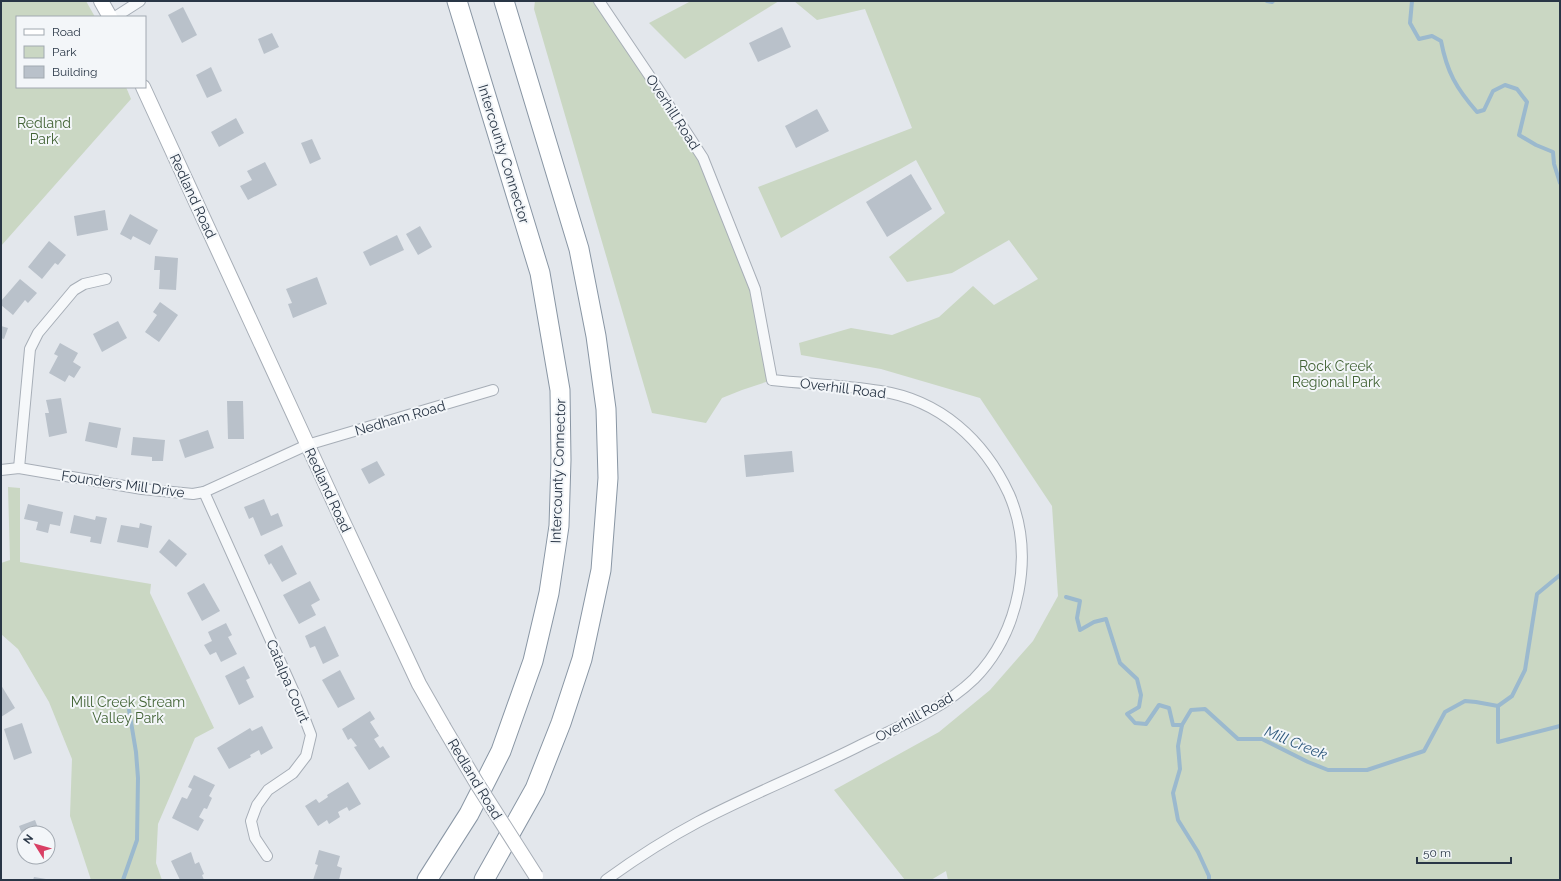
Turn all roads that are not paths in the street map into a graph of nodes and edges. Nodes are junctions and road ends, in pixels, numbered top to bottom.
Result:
1 (101, 1) edge
2 (140, 1) edge
3 (457, 1) edge
4 (504, 1) edge
5 (599, 1) edge
6 (109, 16) edge
7 (117, 16) edge
8 (143, 88) edge
9 (106, 279) dead end
10 (492, 390) dead end
11 (307, 445) junction
12 (19, 468) junction
13 (1, 470) edge
14 (204, 492) junction
15 (267, 856) dead end
16 (538, 878) edge
17 (427, 880) edge
18 (484, 880) edge
19 (606, 880) edge

1 - 6 main road
2 - 7 street
3 - 17 highway, Intercounty Connector
4 - 18 highway
5 - 19 street, Overhill Road
8 - 11 main road, Redland Road
9 - 12 street
10 - 11 street, Nedham Road
11 - 14 street, Founders Mill Drive
11 - 16 main road, Redland Road, bridge
12 - 13 street, Founders Mill Drive
12 - 14 street, Founders Mill Drive
14 - 15 street, Catalpa Court

